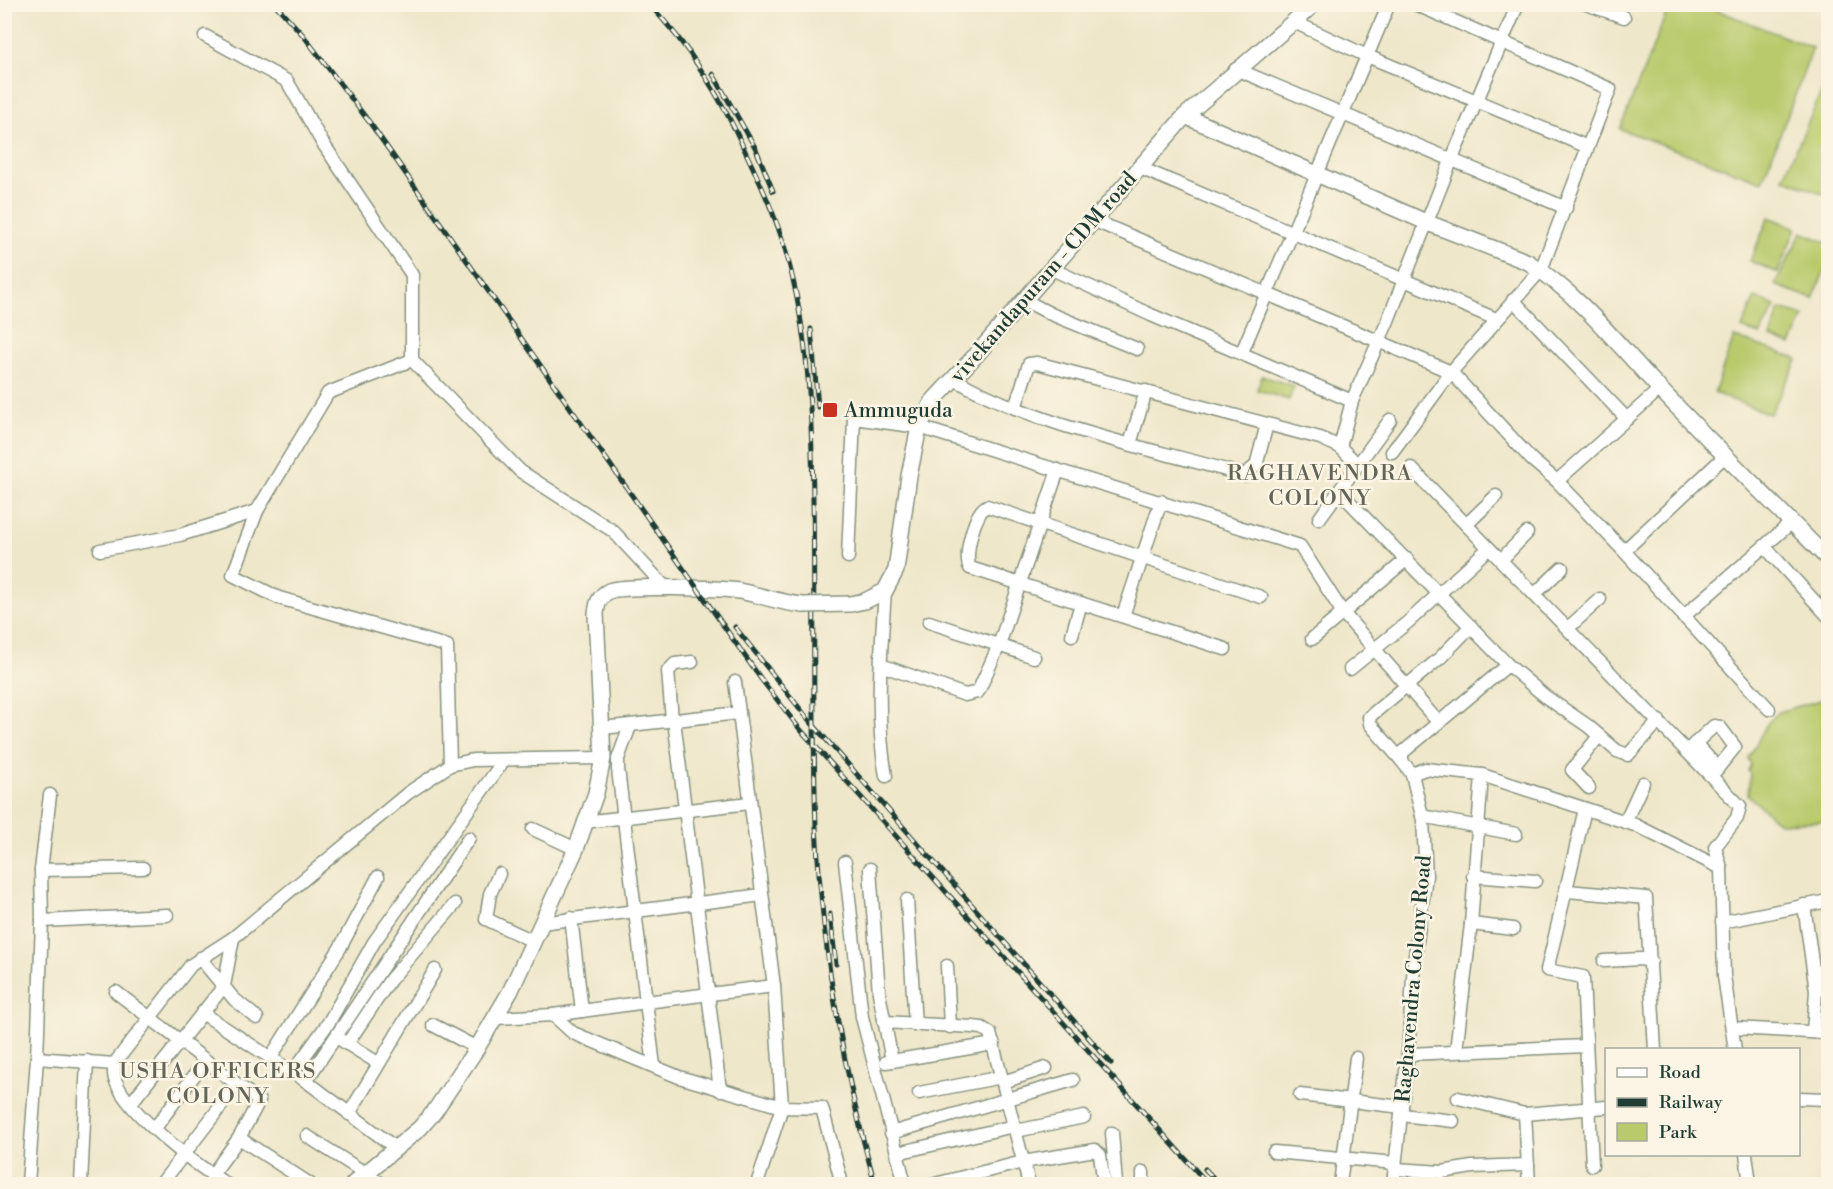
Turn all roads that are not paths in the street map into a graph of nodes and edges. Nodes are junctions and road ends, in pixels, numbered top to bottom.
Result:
1 (1314, 4) edge
2 (1389, 4) edge
3 (1415, 4) edge
4 (1518, 4) edge
5 (1586, 4) edge
6 (1624, 17) dead end
7 (1294, 22) junction
8 (205, 36) dead end
9 (1503, 44) junction
10 (1367, 56) junction
11 (1236, 69) junction
12 (1477, 100) junction
13 (1185, 116) junction
14 (1342, 116) junction
15 (1588, 147) junction
16 (1451, 161) junction
17 (1138, 167) junction
18 (1317, 175) junction
19 (1566, 208) junction
20 (1095, 221) junction
21 (1428, 223) junction
22 (1293, 232) junction
23 (1052, 269) junction
24 (1541, 270) junction
25 (1404, 280) junction
26 (1267, 293) junction
27 (1024, 300) junction
28 (1513, 300) junction
29 (1496, 319) junction
30 (1378, 341) junction
31 (1137, 349) dead end
32 (1242, 352) junction
33 (412, 360) junction
34 (1451, 372) junction
35 (954, 380) junction
36 (1660, 389) junction
37 (1146, 391) junction
38 (1352, 401) junction
39 (1015, 408) junction
40 (1627, 419) junction
41 (1390, 420) dead end
42 (1268, 424) junction
43 (920, 427) junction
44 (1130, 444) junction
45 (1340, 447) junction
46 (1392, 452) dead end
47 (1725, 456) junction
48 (1357, 464) junction
49 (1411, 468) dead end
50 (1058, 470) junction
51 (1557, 481) junction
52 (1339, 491) junction
53 (1496, 496) dead end
54 (1161, 501) junction
55 (257, 511) junction
56 (1319, 519) dead end
57 (1792, 522) junction
58 (1467, 524) junction
59 (1040, 525) junction
60 (1527, 533) dead end
61 (1765, 547) junction
62 (1489, 548) junction
63 (100, 550) dead end
64 (1624, 551) junction
65 (848, 557) dead end
66 (1142, 557) junction
67 (1407, 559) junction
68 (1828, 559) edge
69 (1501, 560) junction
70 (1562, 568) dead end
71 (1019, 583) junction
72 (667, 589) junction
73 (885, 591) junction
74 (1439, 592) junction
75 (1535, 594) junction
76 (1261, 597) dead end
77 (1600, 599) dead end
78 (1081, 603) junction
79 (1343, 613) junction
80 (1123, 616) junction
81 (1828, 616) edge
82 (1683, 617) junction
83 (929, 622) dead end
84 (1471, 626) junction
85 (1568, 628) junction
86 (1072, 635) dead end
87 (1312, 639) dead end
88 (999, 645) junction
89 (1375, 648) junction
90 (1225, 649) dead end
91 (1034, 657) dead end
92 (692, 662) dead end
93 (881, 665) junction
94 (1508, 665) junction
95 (1350, 669) dead end
96 (735, 682) dead end
97 (1406, 688) junction
98 (1769, 709) dead end
99 (739, 712) junction
100 (673, 720) junction
101 (1659, 721) junction
102 (1439, 723) junction
103 (630, 726) junction
104 (603, 728) junction
105 (1599, 736) junction
106 (1691, 747) junction
107 (603, 758) junction
108 (504, 760) junction
109 (1402, 761) junction
110 (450, 765) junction
111 (1715, 772) junction
112 (1412, 774) junction
113 (1482, 775) junction
114 (886, 777) dead end
115 (1643, 783) dead end
116 (1589, 788) dead end
117 (50, 795) dead end
118 (750, 803) junction
119 (1585, 809) junction
120 (687, 811) junction
121 (1422, 816) junction
122 (623, 819) junction
123 (584, 822) junction
124 (1625, 822) junction
125 (1478, 826) junction
126 (533, 829) dead end
127 (1516, 834) dead end
128 (469, 837) dead end
129 (576, 849) junction
130 (433, 857) junction
131 (845, 862) dead end
132 (447, 867) junction
133 (143, 868) dead end
134 (1721, 868) junction
135 (870, 869) dead end
136 (41, 870) junction
137 (499, 874) dead end
138 (1473, 876) junction
139 (378, 877) dead end
140 (1535, 881) dead end
141 (1567, 891) junction
142 (762, 896) junction
143 (907, 900) dead end
144 (1828, 901) edge
145 (455, 904) dead end
146 (698, 904) junction
147 (1804, 905) junction
148 (634, 911) junction
149 (167, 915) dead end
150 (571, 918) junction
151 (42, 921) junction
152 (1722, 922) junction
153 (541, 924) junction
154 (1471, 924) junction
155 (1513, 929) dead end
156 (233, 938) junction
157 (533, 940) junction
158 (200, 958) junction
159 (1604, 961) dead end
160 (1651, 961) junction
161 (947, 966) dead end
162 (435, 970) dead end
163 (224, 986) junction
164 (774, 986) junction
165 (116, 992) dead end
166 (709, 994) junction
167 (646, 1002) junction
168 (582, 1011) junction
169 (202, 1012) junction
170 (553, 1015) junction
171 (257, 1018) dead end
172 (496, 1018) junction
173 (151, 1019) junction
174 (884, 1022) junction
175 (433, 1025) dead end
176 (915, 1025) junction
177 (950, 1027) junction
178 (1733, 1028) junction
179 (1813, 1032) junction
180 (1828, 1033) edge
181 (179, 1041) junction
182 (342, 1041) junction
183 (994, 1044) junction
184 (1586, 1046) junction
185 (477, 1048) junction
186 (1655, 1048) edge
187 (1735, 1048) edge
188 (1456, 1051) junction
189 (1408, 1054) junction
190 (270, 1057) junction
191 (1356, 1058) dead end
192 (37, 1059) junction
193 (87, 1061) junction
194 (205, 1061) junction
195 (892, 1061) junction
196 (378, 1063) junction
197 (114, 1064) junction
198 (878, 1064) dead end
199 (654, 1066) junction
200 (1046, 1068) dead end
201 (293, 1072) junction
202 (1002, 1079) junction
203 (1073, 1080) dead end
204 (306, 1081) junction
205 (237, 1085) junction
206 (720, 1090) junction
207 (919, 1093) dead end
208 (1300, 1095) dead end
209 (1458, 1098) dead end
210 (1800, 1098) edge
211 (1828, 1099) edge
212 (1007, 1101) junction
213 (1351, 1101) junction
214 (130, 1103) junction
215 (782, 1107) junction
216 (1605, 1107) edge
217 (1589, 1109) junction
218 (1402, 1111) junction
219 (350, 1114) junction
220 (1525, 1114) junction
221 (1084, 1117) dead end
222 (1453, 1121) dead end
223 (155, 1128) junction
224 (1015, 1128) junction
225 (891, 1133) junction
226 (1112, 1133) dead end
227 (307, 1136) dead end
228 (239, 1138) junction
229 (397, 1149) junction
230 (1274, 1152) dead end
231 (897, 1153) junction
232 (184, 1154) junction
233 (1746, 1156) edge
234 (1343, 1159) junction
235 (1023, 1161) junction
236 (1528, 1165) junction
237 (1592, 1165) dead end
238 (1396, 1166) junction
239 (212, 1175) junction
240 (358, 1179) edge
241 (840, 1182) edge
242 (28, 1185) edge
243 (81, 1185) edge
244 (161, 1185) edge
245 (226, 1185) edge
246 (310, 1185) edge
247 (382, 1185) edge
248 (758, 1185) edge
249 (905, 1185) edge
250 (935, 1185) edge
251 (1029, 1185) edge
252 (1104, 1185) edge
253 (1116, 1185) edge
254 (1340, 1185) edge
255 (1393, 1185) edge
256 (1529, 1185) edge
257 (1750, 1185) edge

1 - 7 street, vivekandapuram - CDM road
2 - 10 street
3 - 9 street
4 - 9 street
5 - 6 street
7 - 10 street
7 - 11 street, vivekandapuram - CDM road
8 - 33 street
9 - 12 street
9 - 15 street
10 - 12 street
10 - 14 street
11 - 13 street, vivekandapuram - CDM road
11 - 14 street
12 - 15 street
12 - 16 street
13 - 17 street, vivekandapuram - CDM road
13 - 18 street
14 - 16 street
14 - 18 street
15 - 19 street
16 - 19 street
16 - 21 street
17 - 20 street, vivekandapuram - CDM road
17 - 22 street
18 - 21 street
18 - 22 street
19 - 24 street
20 - 23 street, vivekandapuram - CDM road
20 - 26 street
21 - 24 street
21 - 25 street
22 - 25 street
22 - 26 street
23 - 27 street, vivekandapuram - CDM road
23 - 32 street
24 - 28 street
24 - 36 street
25 - 29 street
25 - 30 street
26 - 30 street
26 - 32 street
27 - 31 street
27 - 35 street, vivekandapuram - CDM road
28 - 29 street
28 - 40 street
29 - 34 street
30 - 34 street
30 - 38 street
32 - 38 street
33 - 55 street
33 - 72 street
34 - 46 street
34 - 51 street
35 - 39 street
35 - 43 street, vivekandapuram - CDM road
36 - 40 street
36 - 47 street
37 - 39 street
37 - 42 street
37 - 44 street
38 - 45 street
39 - 44 street
40 - 51 street
41 - 48 street
42 - 44 street
42 - 45 street
43 - 50 street
43 - 65 street
43 - 73 street, vivekandapuram - CDM road
45 - 48 street
47 - 57 street
47 - 64 street
48 - 52 street
49 - 58 street
50 - 54 street
50 - 59 street
51 - 64 street
52 - 56 street
52 - 67 street
53 - 58 street
54 - 66 street
54 - 79 street
55 - 63 street
55 - 110 street
57 - 61 street
57 - 68 street
58 - 62 street
59 - 66 street
59 - 71 street
59 - 71 street
60 - 69 street
61 - 81 street
61 - 82 street
62 - 69 street
62 - 74 street
64 - 82 street
66 - 76 street
66 - 80 street
67 - 74 street
67 - 79 street
69 - 75 street
70 - 75 street
71 - 78 street
71 - 88 street
72 - 73 street, bridge
72 - 104 street
73 - 93 street
74 - 84 street
74 - 89 street
75 - 85 street
77 - 85 street
78 - 80 street
78 - 86 street
79 - 87 street
79 - 89 street
80 - 90 street
82 - 98 street
83 - 88 street
84 - 94 street
84 - 97 street
85 - 101 street
88 - 91 street
88 - 93 street
89 - 95 street
89 - 97 street
92 - 100 street
93 - 114 street
94 - 102 street
94 - 105 street
96 - 99 street
97 - 102 street
97 - 109 street, Raghavendra Colony Road
99 - 100 street
99 - 118 street
100 - 103 street
100 - 120 street
101 - 105 street
101 - 106 street
102 - 109 street
103 - 104 street
103 - 122 street
104 - 107 street
105 - 116 street
106 - 111 street
106 - 111 street
107 - 108 street
107 - 123 street
108 - 110 street
108 - 130 street
109 - 112 street, Raghavendra Colony Road
110 - 156 street
111 - 134 street
112 - 113 street
112 - 121 street, Raghavendra Colony Road
113 - 119 street
113 - 125 street
115 - 124 street
117 - 136 street
118 - 120 street
118 - 142 street
119 - 124 street
119 - 141 street
120 - 122 street
120 - 146 street
121 - 125 street
121 - 189 street, Raghavendra Colony Road
122 - 123 street
122 - 148 street
123 - 129 street
124 - 134 street
125 - 127 street
125 - 138 street
126 - 129 street
128 - 132 street
129 - 153 street
130 - 132 street
130 - 201 street
131 - 225 street
132 - 182 street
133 - 136 street
134 - 152 street
135 - 174 street
136 - 151 street
137 - 157 street
138 - 140 street
138 - 154 street
139 - 190 street
141 - 160 street
141 - 184 street
142 - 146 street
142 - 164 street
143 - 176 street
144 - 147 street
145 - 182 street
146 - 148 street
146 - 166 street
147 - 152 street
147 - 179 street
148 - 150 street
148 - 167 street
149 - 151 street
150 - 153 street
150 - 168 street
151 - 192 street
152 - 178 street
153 - 157 street
154 - 155 street
154 - 188 street
156 - 158 street
156 - 163 street
157 - 172 street
158 - 163 street
158 - 173 street
159 - 160 street
160 - 186 street
161 - 177 street
162 - 196 street
163 - 169 street
163 - 171 street
164 - 166 street
164 - 215 street
165 - 173 street
166 - 167 street
166 - 206 street
167 - 168 street
167 - 199 street
168 - 170 street
169 - 181 street
169 - 190 street
170 - 172 street
170 - 199 street
172 - 185 street
173 - 181 street
173 - 197 street
174 - 176 street
174 - 195 street
175 - 185 street
176 - 177 street
177 - 183 street
178 - 179 street
178 - 187 street
179 - 180 street
181 - 194 street
181 - 214 street
182 - 196 street
182 - 204 street
183 - 195 street
183 - 202 street
184 - 188 street
184 - 217 street
185 - 229 street
188 - 189 street
189 - 218 street, Raghavendra Colony Road
190 - 201 street
191 - 213 street
192 - 193 street
192 - 242 street
193 - 197 street
193 - 243 street
194 - 205 street
194 - 223 street
195 - 198 street
196 - 219 street
197 - 214 street
199 - 206 street
200 - 202 street
201 - 204 street
202 - 207 street
202 - 212 street
203 - 212 street
204 - 219 street
205 - 228 street
205 - 232 street
206 - 215 street
208 - 213 street
209 - 220 street
210 - 211 street
212 - 224 street
212 - 225 street
213 - 218 street
213 - 234 street
214 - 223 street
215 - 241 street
215 - 248 street
216 - 217 street
217 - 220 street
217 - 237 street
218 - 222 street
218 - 238 street, Raghavendra Colony Road
219 - 229 street
220 - 236 street
221 - 224 street
223 - 232 street
224 - 231 street
224 - 235 street
225 - 231 street
226 - 253 street
227 - 240 street
228 - 239 street
228 - 246 street
229 - 240 street
230 - 234 street
231 - 249 street
232 - 239 street
232 - 244 street
233 - 257 street
234 - 238 street
234 - 254 street
235 - 250 street
235 - 251 street
235 - 252 street
236 - 238 street
236 - 256 street
238 - 255 street, Raghavendra Colony Road
239 - 245 street
240 - 247 street

